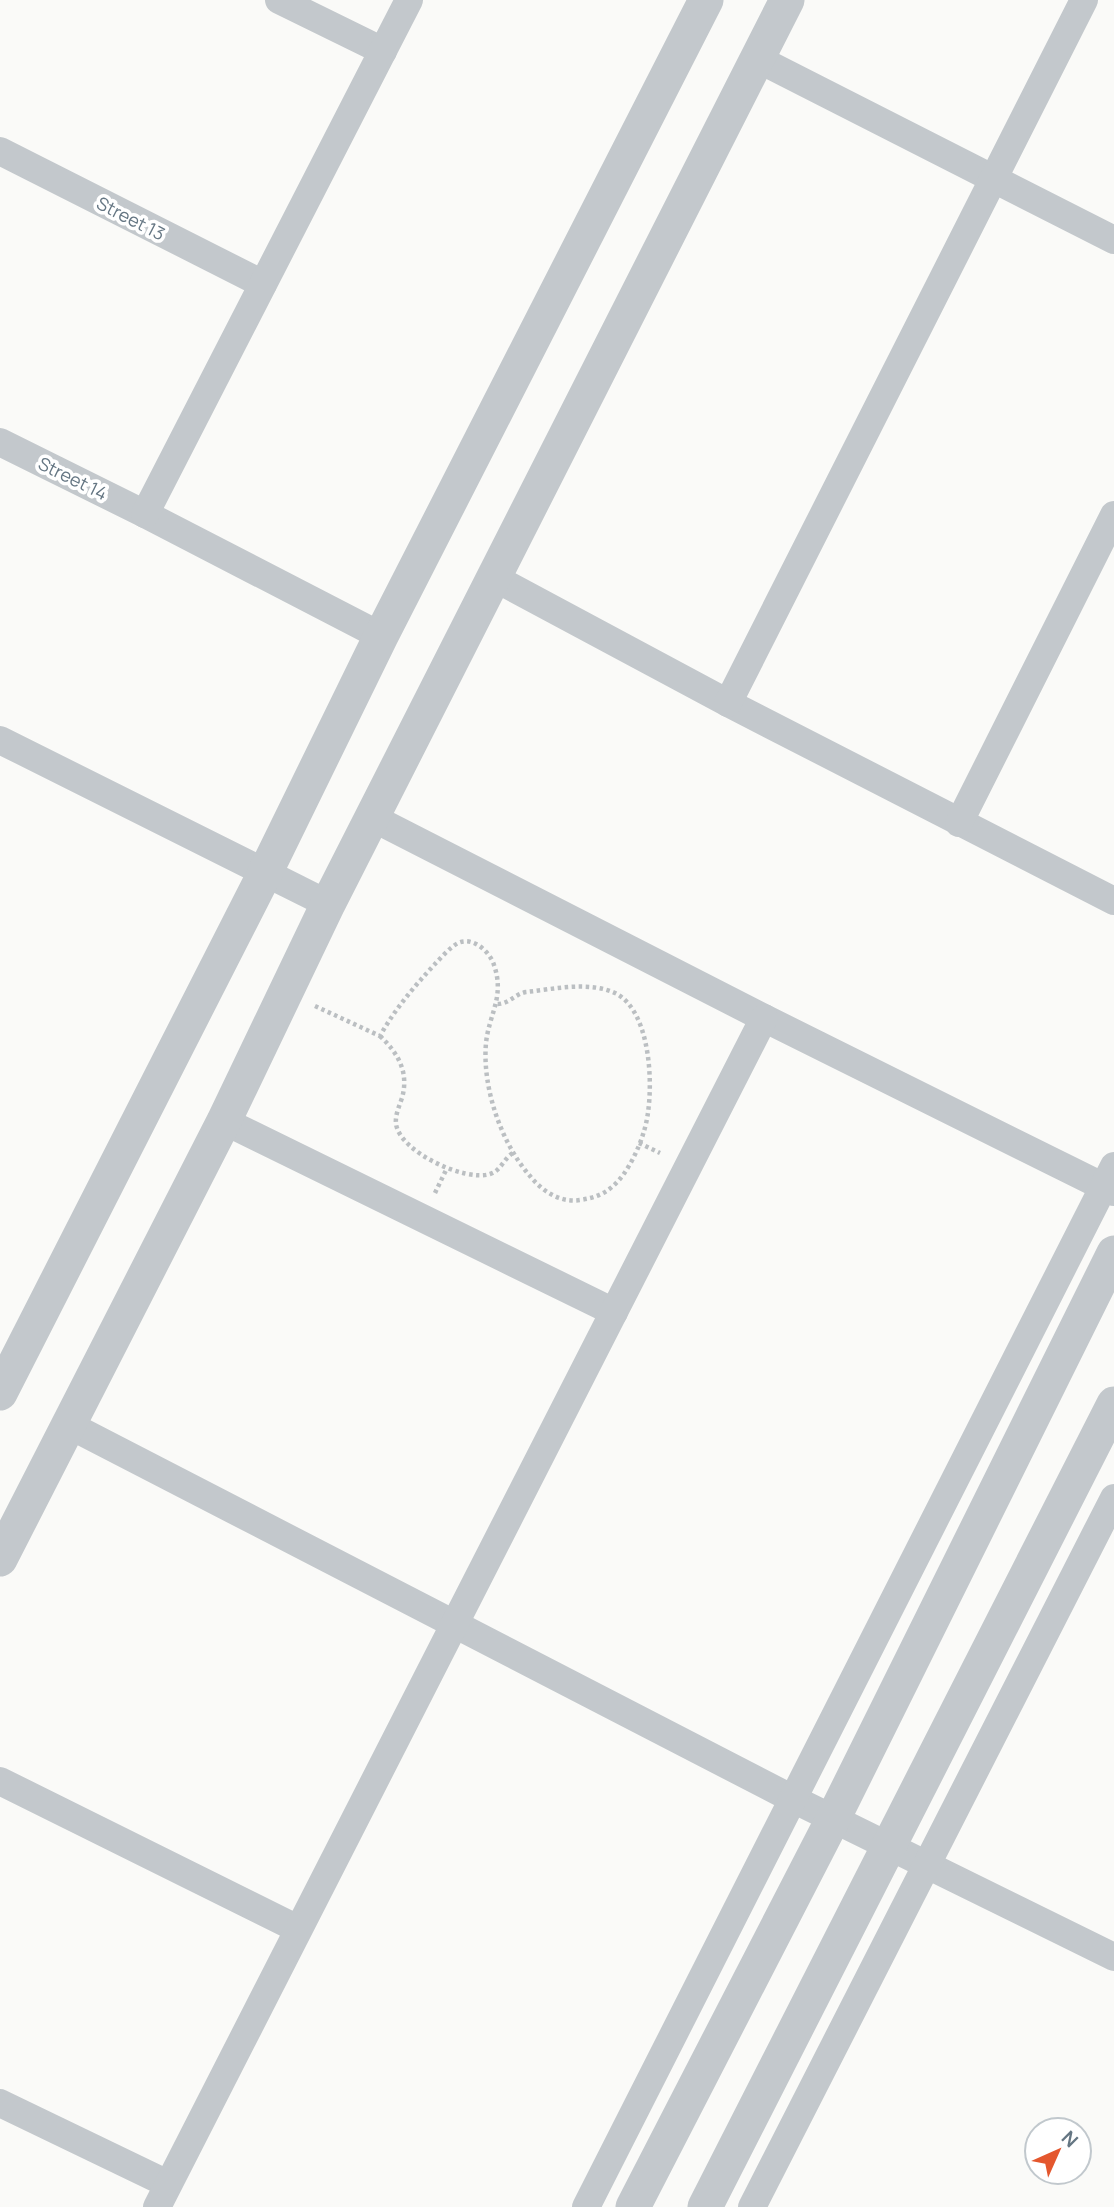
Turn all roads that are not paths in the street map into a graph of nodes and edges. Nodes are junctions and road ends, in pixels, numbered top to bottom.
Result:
1 (279, 0) edge
2 (409, 0) edge
3 (706, 0) edge
4 (787, 0) edge
5 (1084, 0) edge
6 (383, 51) junction
7 (758, 58) junction
8 (0, 151) edge
9 (992, 180) junction
10 (1114, 240) edge
11 (263, 284) junction
12 (0, 442) edge
13 (145, 514) junction
14 (1114, 515) edge
15 (493, 577) junction
16 (380, 636) junction
17 (728, 703) junction
18 (0, 740) edge
19 (373, 818) junction
20 (959, 823) junction
21 (265, 873) junction
22 (1114, 901) edge
23 (328, 904) junction
24 (764, 1018) junction
25 (224, 1121) junction
26 (1110, 1181) edge
27 (1114, 1253) edge
28 (614, 1312) junction
29 (0, 1393) edge
30 (1114, 1404) edge
31 (69, 1425) junction
32 (1114, 1498) edge
33 (0, 1559) edge
34 (454, 1623) junction
35 (0, 1781) edge
36 (793, 1799) junction
37 (833, 1819) junction
38 (890, 1846) junction
39 (927, 1865) junction
40 (298, 1929) junction
41 (1114, 1957) edge
42 (0, 2103) edge
43 (162, 2196) edge
44 (586, 2207) edge
45 (633, 2207) edge
46 (705, 2207) edge
47 (752, 2207) edge

1 - 6 street
2 - 6 street
3 - 16 street
4 - 7 street
5 - 9 street
6 - 11 street
7 - 9 street
7 - 15 street
8 - 11 street, Street 13
9 - 10 street
9 - 17 street
11 - 13 street
12 - 13 street, Street 14
13 - 16 street, Street 14
14 - 20 street
15 - 17 street
15 - 19 street
16 - 21 street
17 - 20 street
18 - 21 street
19 - 23 street
19 - 24 street
20 - 22 street
21 - 23 street
21 - 29 street
23 - 25 street
24 - 26 street
24 - 28 street
25 - 28 street
25 - 31 street
26 - 36 street
27 - 37 street
28 - 34 street
30 - 38 street
31 - 33 street
31 - 34 street
32 - 39 street
34 - 36 street
34 - 40 street
35 - 40 street
36 - 37 street
36 - 44 street
37 - 38 street
37 - 45 street
38 - 39 street
38 - 46 street
39 - 41 street
39 - 47 street
40 - 43 street
42 - 43 street

